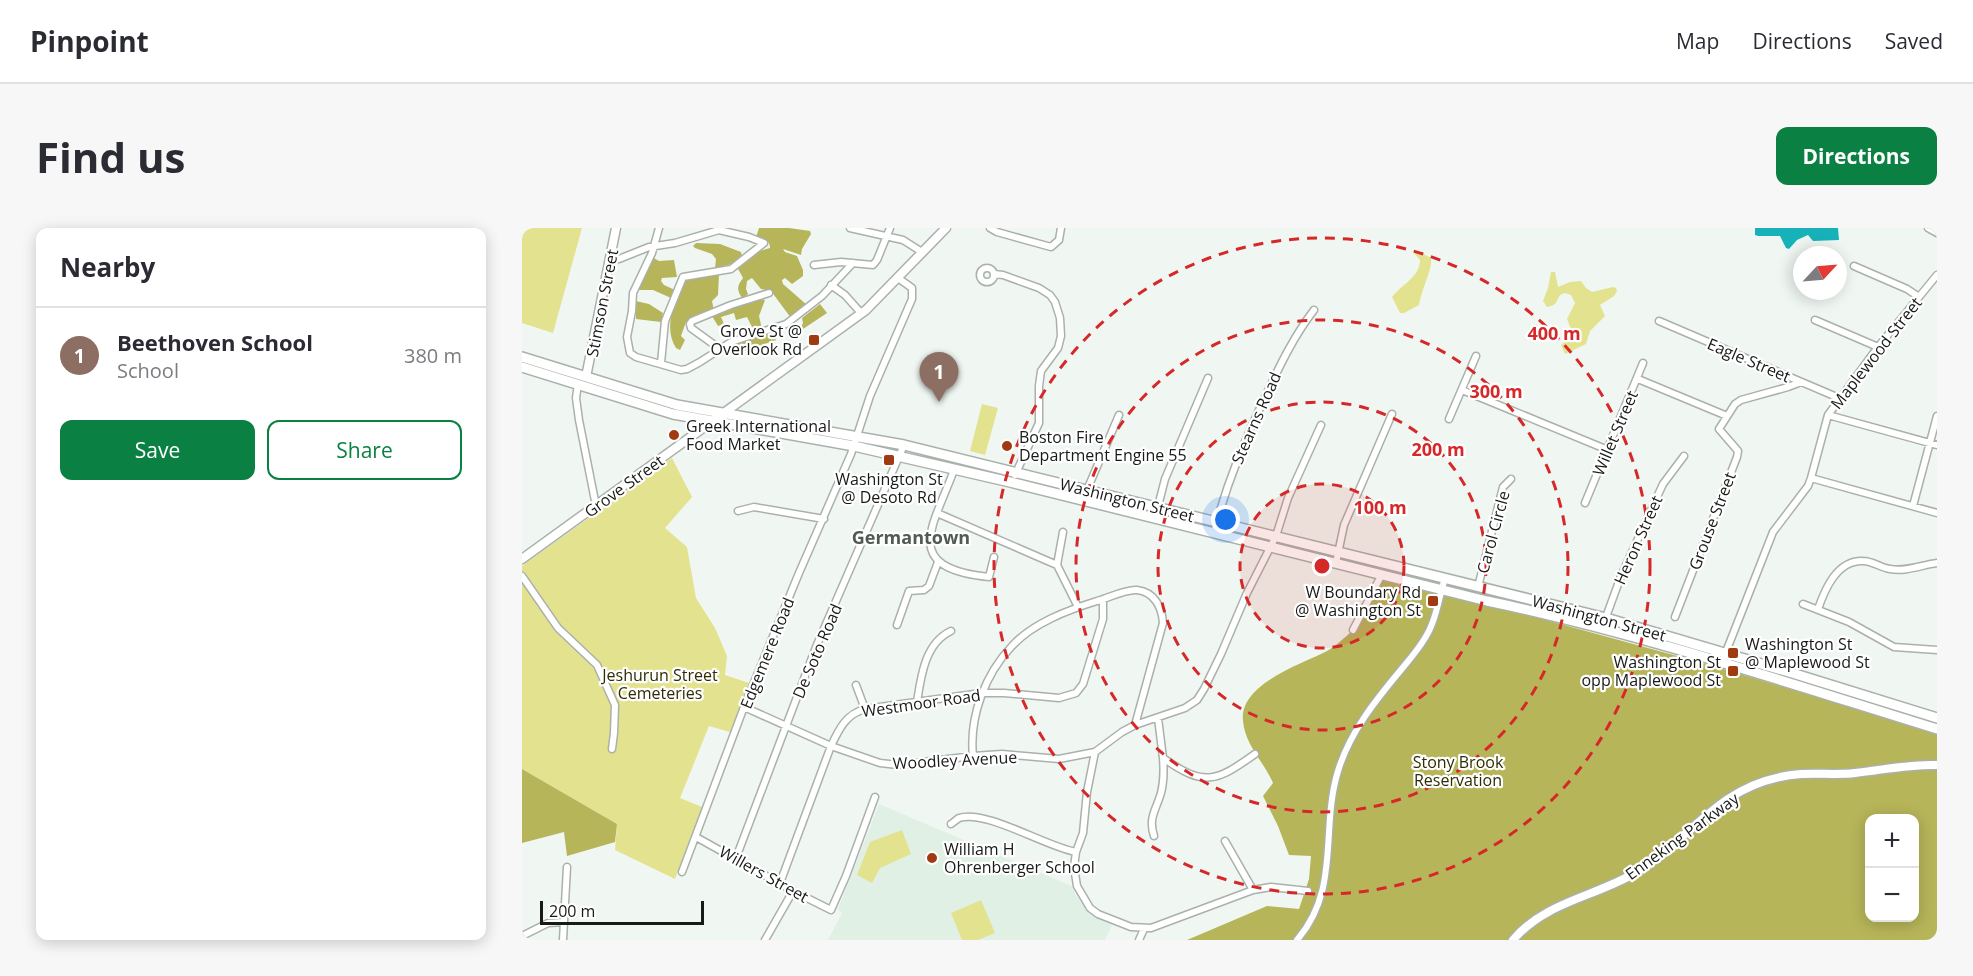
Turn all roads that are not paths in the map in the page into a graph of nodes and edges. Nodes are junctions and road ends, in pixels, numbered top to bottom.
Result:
1 (616, 228) edge
2 (659, 228) edge
3 (694, 228) edge
4 (850, 228) edge
5 (890, 228) edge
6 (946, 228) edge
7 (990, 228) edge
8 (1061, 228) edge
9 (1928, 228) edge
10 (706, 232) edge
11 (1937, 233) edge
12 (887, 236) junction
13 (655, 246) junction
14 (922, 252) junction
15 (610, 259) junction
16 (853, 262) junction
17 (814, 265) dead end
18 (1854, 266) dead end
19 (994, 274) dead end
20 (1937, 275) edge
21 (898, 278) junction
22 (831, 285) junction
23 (769, 294) dead end
24 (1919, 297) junction
25 (1314, 310) dead end
26 (861, 313) junction
27 (1815, 320) dead end
28 (1659, 321) dead end
29 (1878, 347) junction
30 (720, 349) junction
31 (1476, 356) dead end
32 (522, 357) edge
33 (661, 363) junction
34 (1644, 363) dead end
35 (522, 367) edge
36 (1208, 378) dead end
37 (1638, 379) junction
38 (582, 381) junction
39 (1801, 382) junction
40 (1462, 390) junction
41 (745, 398) junction
42 (1839, 398) junction
43 (723, 414) junction
44 (1392, 414) dead end
45 (1119, 415) dead end
46 (1828, 415) junction
47 (1727, 416) junction
48 (1937, 416) edge
49 (748, 418) junction
50 (1449, 419) dead end
51 (713, 422) junction
52 (1321, 425) dead end
53 (856, 442) junction
54 (1929, 443) junction
55 (904, 445) junction
56 (1937, 445) edge
57 (1608, 450) junction
58 (1684, 456) dead end
59 (899, 457) junction
60 (954, 470) junction
61 (1017, 472) junction
62 (1511, 478) dead end
63 (1811, 478) junction
64 (1012, 483) junction
65 (1087, 490) junction
66 (1084, 501) junction
67 (1585, 503) dead end
68 (596, 506) junction
69 (1913, 506) junction
70 (1158, 507) junction
71 (738, 511) dead end
72 (937, 513) junction
73 (1937, 513) edge
74 (1155, 518) junction
75 (824, 519) junction
76 (1216, 522) junction
77 (1063, 532) dead end
78 (1214, 533) junction
79 (1276, 536) junction
80 (1270, 546) junction
81 (994, 557) dead end
82 (1337, 558) junction
83 (522, 559) edge
84 (938, 562) junction
85 (1937, 563) edge
86 (1056, 565) junction
87 (1382, 574) junction
88 (522, 576) edge
89 (1446, 578) junction
90 (1478, 587) junction
91 (1442, 589) junction
92 (1102, 600) junction
93 (1803, 604) dead end
94 (1078, 607) junction
95 (1818, 609) junction
96 (1675, 617) dead end
97 (1605, 618) junction
98 (897, 625) dead end
99 (1602, 628) junction
100 (1353, 630) dead end
101 (951, 631) dead end
102 (1937, 650) edge
103 (1724, 658) junction
104 (856, 685) dead end
105 (982, 693) junction
106 (918, 702) junction
107 (744, 707) junction
108 (865, 709) junction
109 (1158, 718) junction
110 (1937, 718) edge
111 (1135, 725) junction
112 (788, 726) junction
113 (1937, 729) edge
114 (831, 746) junction
115 (612, 749) dead end
116 (1095, 752) junction
117 (1256, 754) dead end
118 (973, 756) junction
119 (1163, 758) junction
120 (1937, 765) edge
121 (875, 797) dead end
122 (951, 824) dead end
123 (1154, 836) dead end
124 (696, 837) junction
125 (1225, 841) dead end
126 (1076, 852) junction
127 (736, 858) junction
128 (567, 867) dead end
129 (682, 872) dead end
130 (780, 883) junction
131 (1253, 890) junction
132 (793, 891) junction
133 (1308, 891) dead end
134 (564, 922) junction
135 (1144, 929) junction
136 (522, 936) edge
137 (563, 940) edge
138 (765, 940) edge
139 (1138, 940) edge
140 (1297, 940) edge
141 (1513, 940) edge

1 - 15 main road, Stimson Street
2 - 13 street
3 - 10 street
4 - 12 street
5 - 12 street
6 - 14 main road, Grove Street
7 - 8 street
9 - 11 street
10 - 13 street
10 - 33 street
12 - 14 street
12 - 16 street
13 - 15 street
13 - 33 street
14 - 21 main road, Grove Street
15 - 38 main road, Stimson Street
16 - 17 street
16 - 22 street
18 - 24 street
19 - 61 street
20 - 24 street, Maplewood Street
21 - 26 main road, Grove Street
21 - 53 street, Edgemere Road
22 - 26 street
22 - 30 street
23 - 30 street
24 - 29 street, Maplewood Street
25 - 76 street, Stearns Road
26 - 41 main road, Grove Street
27 - 29 street
28 - 39 street, Eagle Street
29 - 42 street, Maplewood Street
30 - 33 street
31 - 40 street
32 - 38 main road, Washington Street
34 - 37 street, Willet Street
35 - 38 main road, Washington Street
36 - 70 street
37 - 47 street
37 - 57 street, Willet Street
38 - 43 main road, Washington Street
38 - 51 main road, Washington Street
38 - 68 street, Stimson Street
39 - 42 street, Eagle Street
39 - 47 street
40 - 50 street
40 - 57 street
41 - 43 main road, Grove Street
41 - 49 main road
42 - 46 street, Maplewood Street
43 - 49 main road, Washington Street
43 - 51 main road, Grove Street
44 - 82 street
45 - 65 street
46 - 54 street
46 - 63 street, Maplewood Street
47 - 96 street, Grouse Street
48 - 54 street
49 - 53 main road, Washington Street
51 - 53 main road, Washington Street
51 - 68 main road, Grove Street
52 - 79 street, Woodley Avenue
53 - 55 main road, Washington Street
53 - 59 main road, Washington Street
53 - 75 street, Edgemere Road
54 - 56 street
54 - 69 street
55 - 59 street, De Soto Road
55 - 61 main road, Washington Street
57 - 67 street, Willet Street
58 - 97 street, Heron Street
59 - 60 main road, Washington Street
59 - 112 street, De Soto Road
60 - 64 main road, Washington Street
60 - 72 street
61 - 64 street
61 - 65 main road, Washington Street
62 - 90 street, Carol Circle
63 - 69 street
63 - 103 street, Maplewood Street
64 - 66 main road, Washington Street
65 - 66 street
65 - 70 main road, Washington Street
66 - 74 main road, Washington Street
68 - 83 main road, Grove Street
69 - 73 street
70 - 74 street
70 - 76 main road, Washington Street
71 - 75 street
72 - 84 street
72 - 86 street
74 - 78 main road, Washington Street
75 - 107 street, Edgemere Road
76 - 78 street, Stearns Road
76 - 79 main road, Washington Street
77 - 86 street
78 - 80 main road, Washington Street
79 - 80 street, Woodley Avenue
79 - 82 main road, Washington Street
80 - 82 main road, Washington Street
80 - 109 street, Woodley Avenue
81 - 84 street
82 - 87 main road, Washington Street
82 - 89 main road, Washington Street
84 - 98 street
85 - 95 street
86 - 94 street
87 - 91 main road, Washington Street
87 - 100 street
88 - 115 street
89 - 90 main road, Washington Street
89 - 91 street
90 - 97 main road, Washington Street
91 - 99 main road, Washington Street
91 - 140 street
92 - 94 street
92 - 105 street, Westmoor Road
92 - 111 street
93 - 95 street
94 - 105 street
95 - 102 street
97 - 99 street, Heron Street
97 - 103 main road, Washington Street
99 - 103 main road, Washington Street
101 - 106 street
103 - 110 main road, Washington Street
103 - 113 main road, Washington Street
104 - 108 street
105 - 106 street, Westmoor Road
105 - 118 street
106 - 108 street, Westmoor Road
107 - 112 street, Woodley Avenue
107 - 124 street, Edgemere Road
108 - 114 street, Westmoor Road
109 - 111 street, Woodley Avenue
109 - 119 street
111 - 116 street, Woodley Avenue
112 - 114 street, Woodley Avenue
112 - 127 street, De Soto Road
114 - 118 street, Woodley Avenue
114 - 130 street, Westmoor Road
116 - 118 street, Woodley Avenue
116 - 126 street
117 - 119 street
119 - 123 street
120 - 141 main road, Enneking Parkway
121 - 132 street, Willers Street
122 - 126 street
124 - 127 street, Willers Street
124 - 129 street, Edgemere Road
125 - 131 street
126 - 135 street
127 - 130 street, Willers Street
128 - 134 street
130 - 132 street, Willers Street
131 - 133 street
131 - 135 street
132 - 138 street
134 - 136 street
134 - 137 street
135 - 139 street

